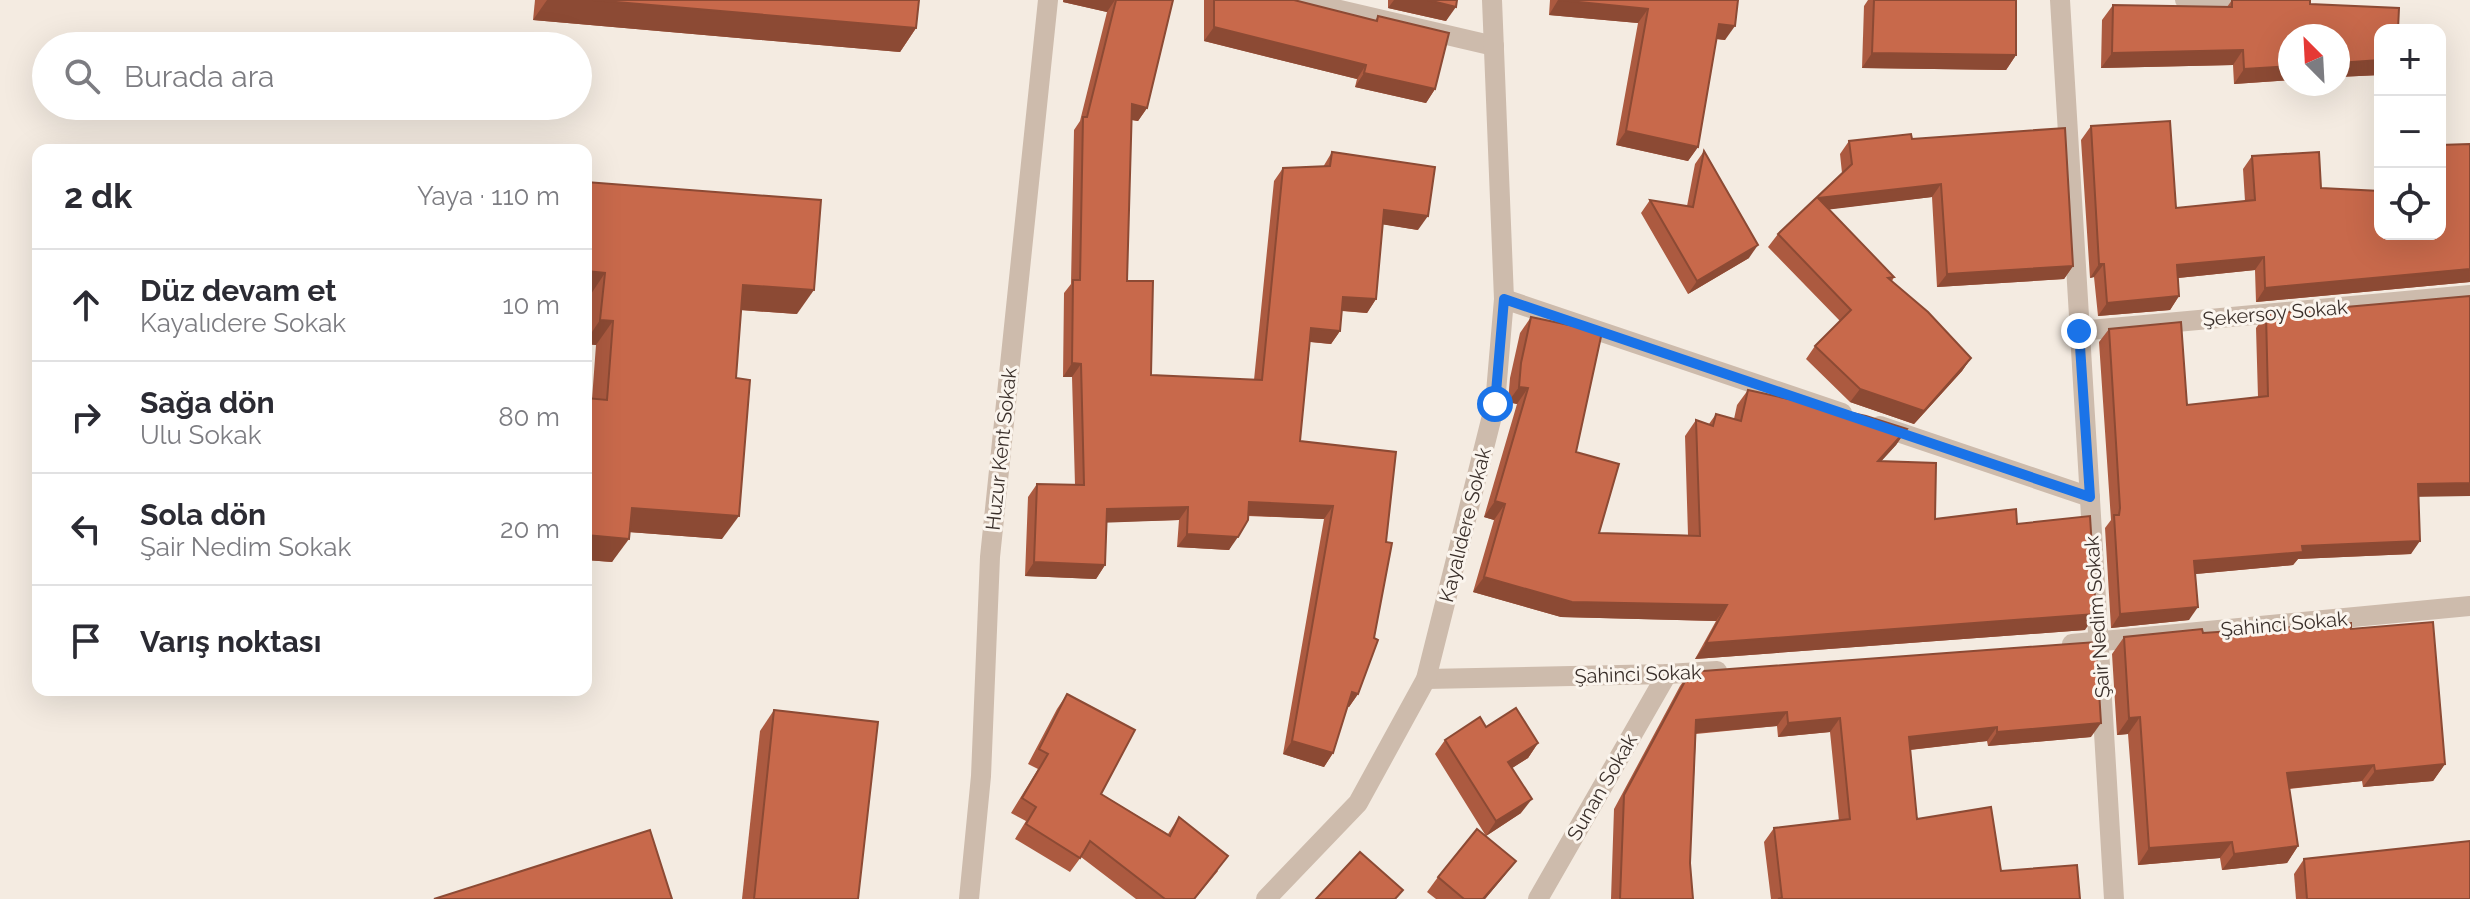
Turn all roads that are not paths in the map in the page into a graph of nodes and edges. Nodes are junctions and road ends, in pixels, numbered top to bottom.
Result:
1 (1048, 0) edge
2 (1297, 0) edge
3 (1492, 0) edge
4 (2060, 0) edge
5 (2185, 0) edge
6 (2251, 0) edge
7 (2213, 1) edge
8 (1494, 46) junction
9 (2470, 295) edge
10 (1504, 299) junction
11 (2079, 331) junction
12 (2090, 497) junction
13 (2470, 606) edge
14 (2099, 642) junction
15 (2053, 645) edge
16 (1744, 669) edge
17 (1667, 674) junction
18 (1426, 679) junction
19 (969, 899) edge
20 (1266, 899) edge
21 (1538, 899) edge
22 (2114, 899) edge

1 - 19 street, Huzur Kent Sokak
2 - 8 street
3 - 8 street, Kayalıdere Sokak
4 - 11 street, Şair Nedim Sokak
5 - 7 street
6 - 7 street
8 - 10 street, Kayalıdere Sokak
9 - 11 street, Şekersoy Sokak
10 - 12 street
10 - 18 street, Kayalıdere Sokak
11 - 12 street, Şair Nedim Sokak
12 - 14 street, Şair Nedim Sokak
13 - 14 street, Şahinci Sokak
14 - 15 street, Şahinci Sokak
14 - 22 street, Şair Nedim Sokak
16 - 17 street, Şahinci Sokak
17 - 18 street, Şahinci Sokak
17 - 21 street, Sunan Sokak
18 - 20 street, Kayalıdere Sokak

